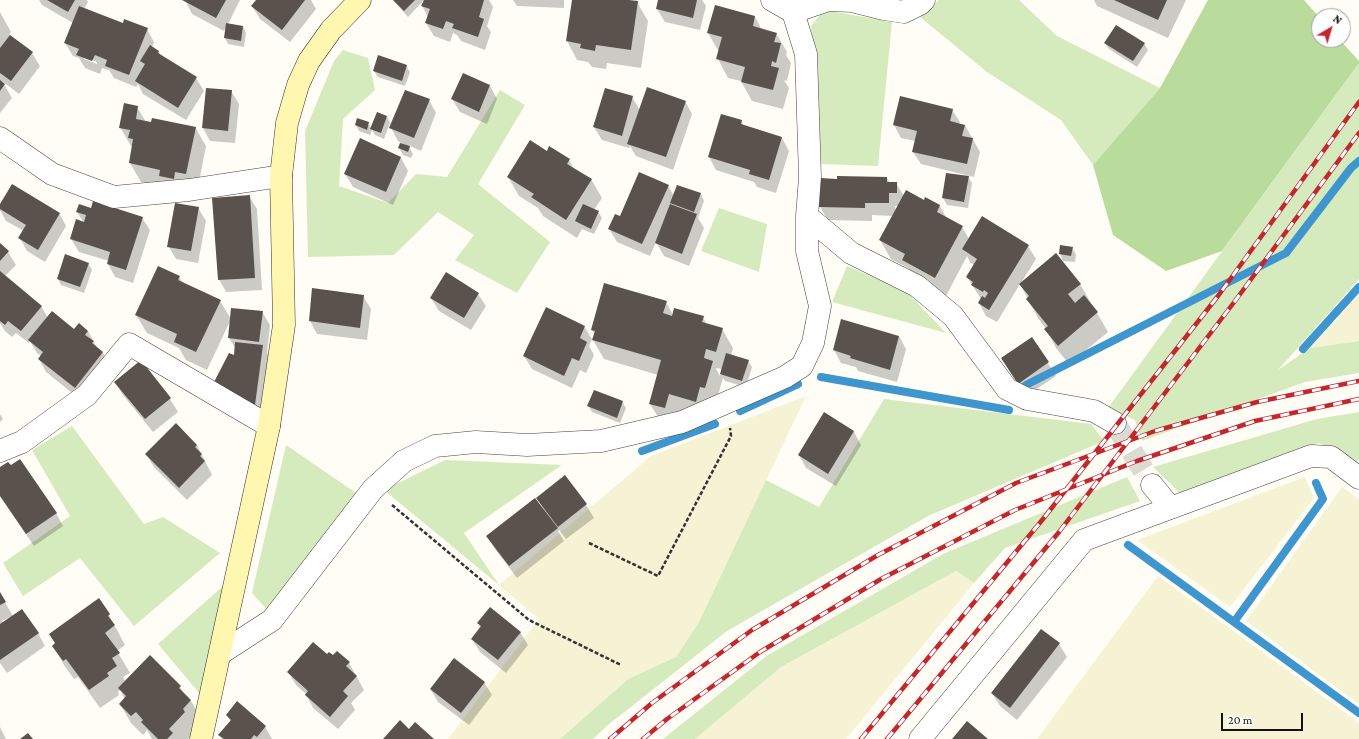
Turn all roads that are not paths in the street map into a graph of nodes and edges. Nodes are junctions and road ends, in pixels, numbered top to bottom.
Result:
1 (360, 0) edge
2 (772, 0) edge
3 (924, 0) edge
4 (793, 12) junction
5 (0, 138) edge
6 (281, 176) junction
7 (807, 216) junction
8 (1116, 423) tunnel mouth
9 (269, 426) junction
10 (0, 451) edge
11 (1359, 478) edge
12 (1152, 486) tunnel mouth
13 (1170, 507) junction
14 (221, 653) junction
15 (202, 739) edge
16 (920, 739) edge

1 - 6 street
2 - 4 street
3 - 4 street
4 - 7 street
5 - 6 street
6 - 9 street
7 - 8 street
7 - 14 street
9 - 10 street
9 - 14 street
11 - 13 street
12 - 13 street
13 - 16 street
14 - 15 street

